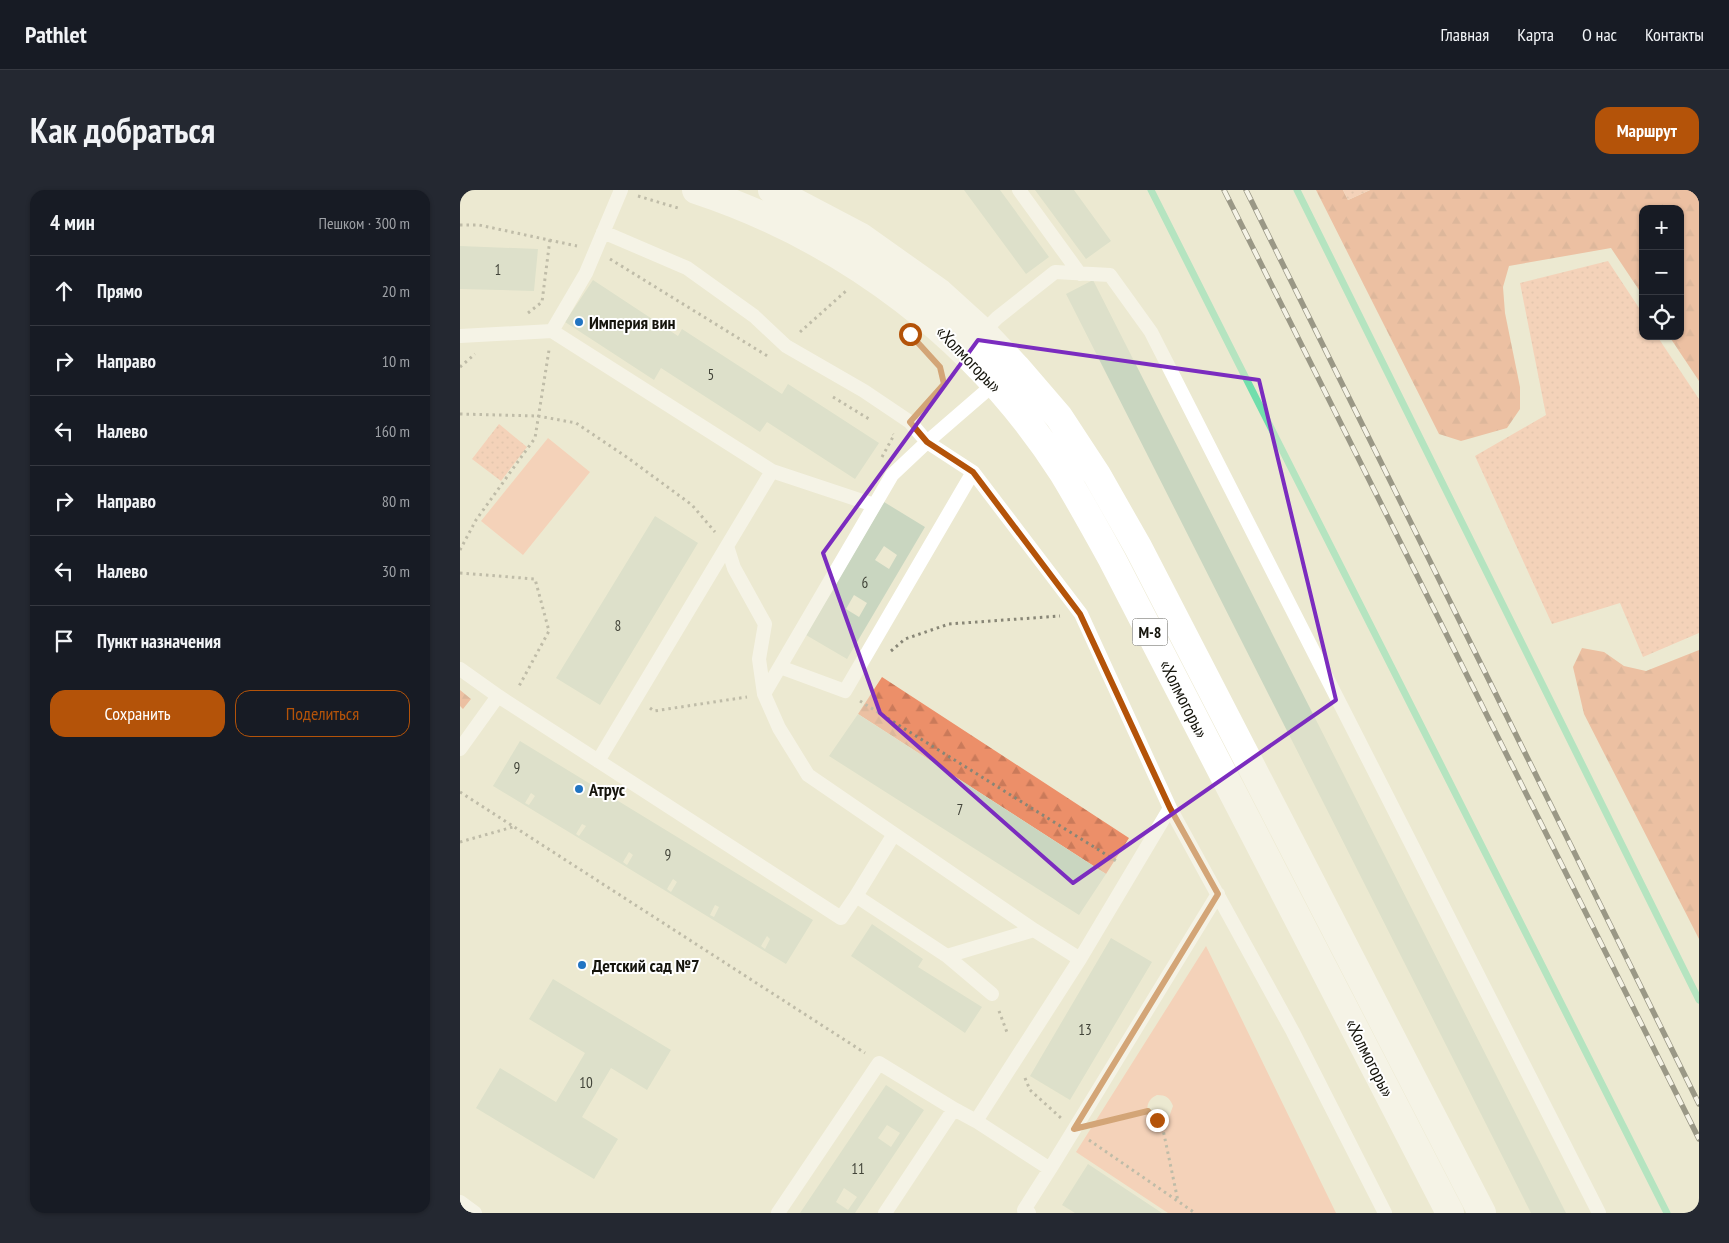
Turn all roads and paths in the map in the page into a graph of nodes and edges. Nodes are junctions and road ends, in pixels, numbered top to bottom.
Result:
1 (621, 190) edge
2 (772, 190) edge
3 (1019, 190) edge
4 (691, 201) edge
5 (461, 224) edge
6 (603, 232) junction
7 (550, 239) junction
8 (595, 250) junction
9 (1080, 274) junction
10 (854, 296) dead end
11 (552, 331) junction
12 (983, 332) junction
13 (502, 333) junction
14 (460, 336) edge
15 (786, 346) junction
16 (774, 361) dead end
17 (934, 361) dead end
18 (460, 366) edge
19 (994, 384) junction
20 (830, 396) dead end
21 (460, 414) edge
22 (538, 416) junction
23 (870, 420) dead end
24 (910, 422) junction
25 (886, 430) dead end
26 (927, 442) junction
27 (881, 459) dead end
28 (772, 470) junction
29 (973, 472) junction
30 (874, 505) junction
31 (727, 546) junction
32 (460, 550) edge
33 (460, 573) edge
34 (1080, 614) junction
35 (890, 652) dead end
36 (780, 667) junction
37 (460, 668) edge
38 (845, 692) junction
39 (764, 694) junction
40 (635, 699) junction
41 (504, 700) junction
42 (460, 749) edge
43 (598, 761) junction
44 (460, 792) edge
45 (1170, 808) junction
46 (514, 827) junction
47 (894, 834) junction
48 (460, 842) edge
49 (1132, 872) junction
50 (1218, 894) junction
51 (856, 896) junction
52 (1034, 930) junction
53 (947, 956) junction
54 (1080, 959) junction
55 (992, 994) joint
56 (1017, 1058) junction
57 (879, 1063) junction
58 (954, 1109) junction
59 (976, 1121) junction
60 (1074, 1129) junction
61 (1050, 1168) junction
62 (1178, 1201) junction
63 (460, 1202) edge
64 (1025, 1212) edge
65 (475, 1213) edge
66 (778, 1213) edge
67 (885, 1213) edge
68 (1195, 1213) edge
69 (1385, 1213) edge
70 (1450, 1213) edge
71 (1482, 1213) edge
72 (1599, 1213) edge

1 - 4 path
1 - 6 lane
2 - 12 highway, «Холмогоры» / М-8
3 - 9 lane
4 - 19 highway, «Холмогоры» / М-8
5 - 7 path
6 - 8 lane
6 - 15 lane
7 - 8 path
7 - 13 path
8 - 11 lane
8 - 16 path
9 - 12 lane
9 - 72 lane
10 - 15 path
11 - 13 lane
11 - 22 path
11 - 28 lane
12 - 71 highway, «Холмогоры» / М-8
13 - 14 lane
13 - 18 path
15 - 24 lane
17 - 24 path
19 - 26 lane
19 - 70 highway, «Холмогоры» / М-8
20 - 23 path
21 - 22 path
22 - 31 path
22 - 32 path
24 - 26 lane
25 - 27 path
26 - 29 lane
26 - 30 lane
28 - 30 lane
28 - 31 lane
29 - 34 lane
29 - 38 lane
30 - 36 lane
31 - 39 lane
31 - 40 lane
33 - 41 path
34 - 35 path
34 - 45 lane
36 - 38 lane
36 - 39 lane
37 - 41 lane
38 - 49 path
39 - 40 path
39 - 47 lane
40 - 43 lane
41 - 42 lane
41 - 43 lane
43 - 51 lane
44 - 46 path
45 - 49 lane
45 - 50 lane
46 - 48 path
46 - 57 path
47 - 51 lane
47 - 52 lane
49 - 54 lane
50 - 60 lane
50 - 69 lane
51 - 53 lane
52 - 53 lane
52 - 54 lane
53 - 55 lane
54 - 56 lane
55 - 56 path
56 - 59 lane
56 - 60 path
57 - 58 lane
57 - 66 lane
58 - 59 lane
58 - 67 lane
59 - 61 lane
60 - 61 lane
60 - 62 path
60 - 62 path
61 - 64 lane
62 - 68 path
63 - 65 lane

